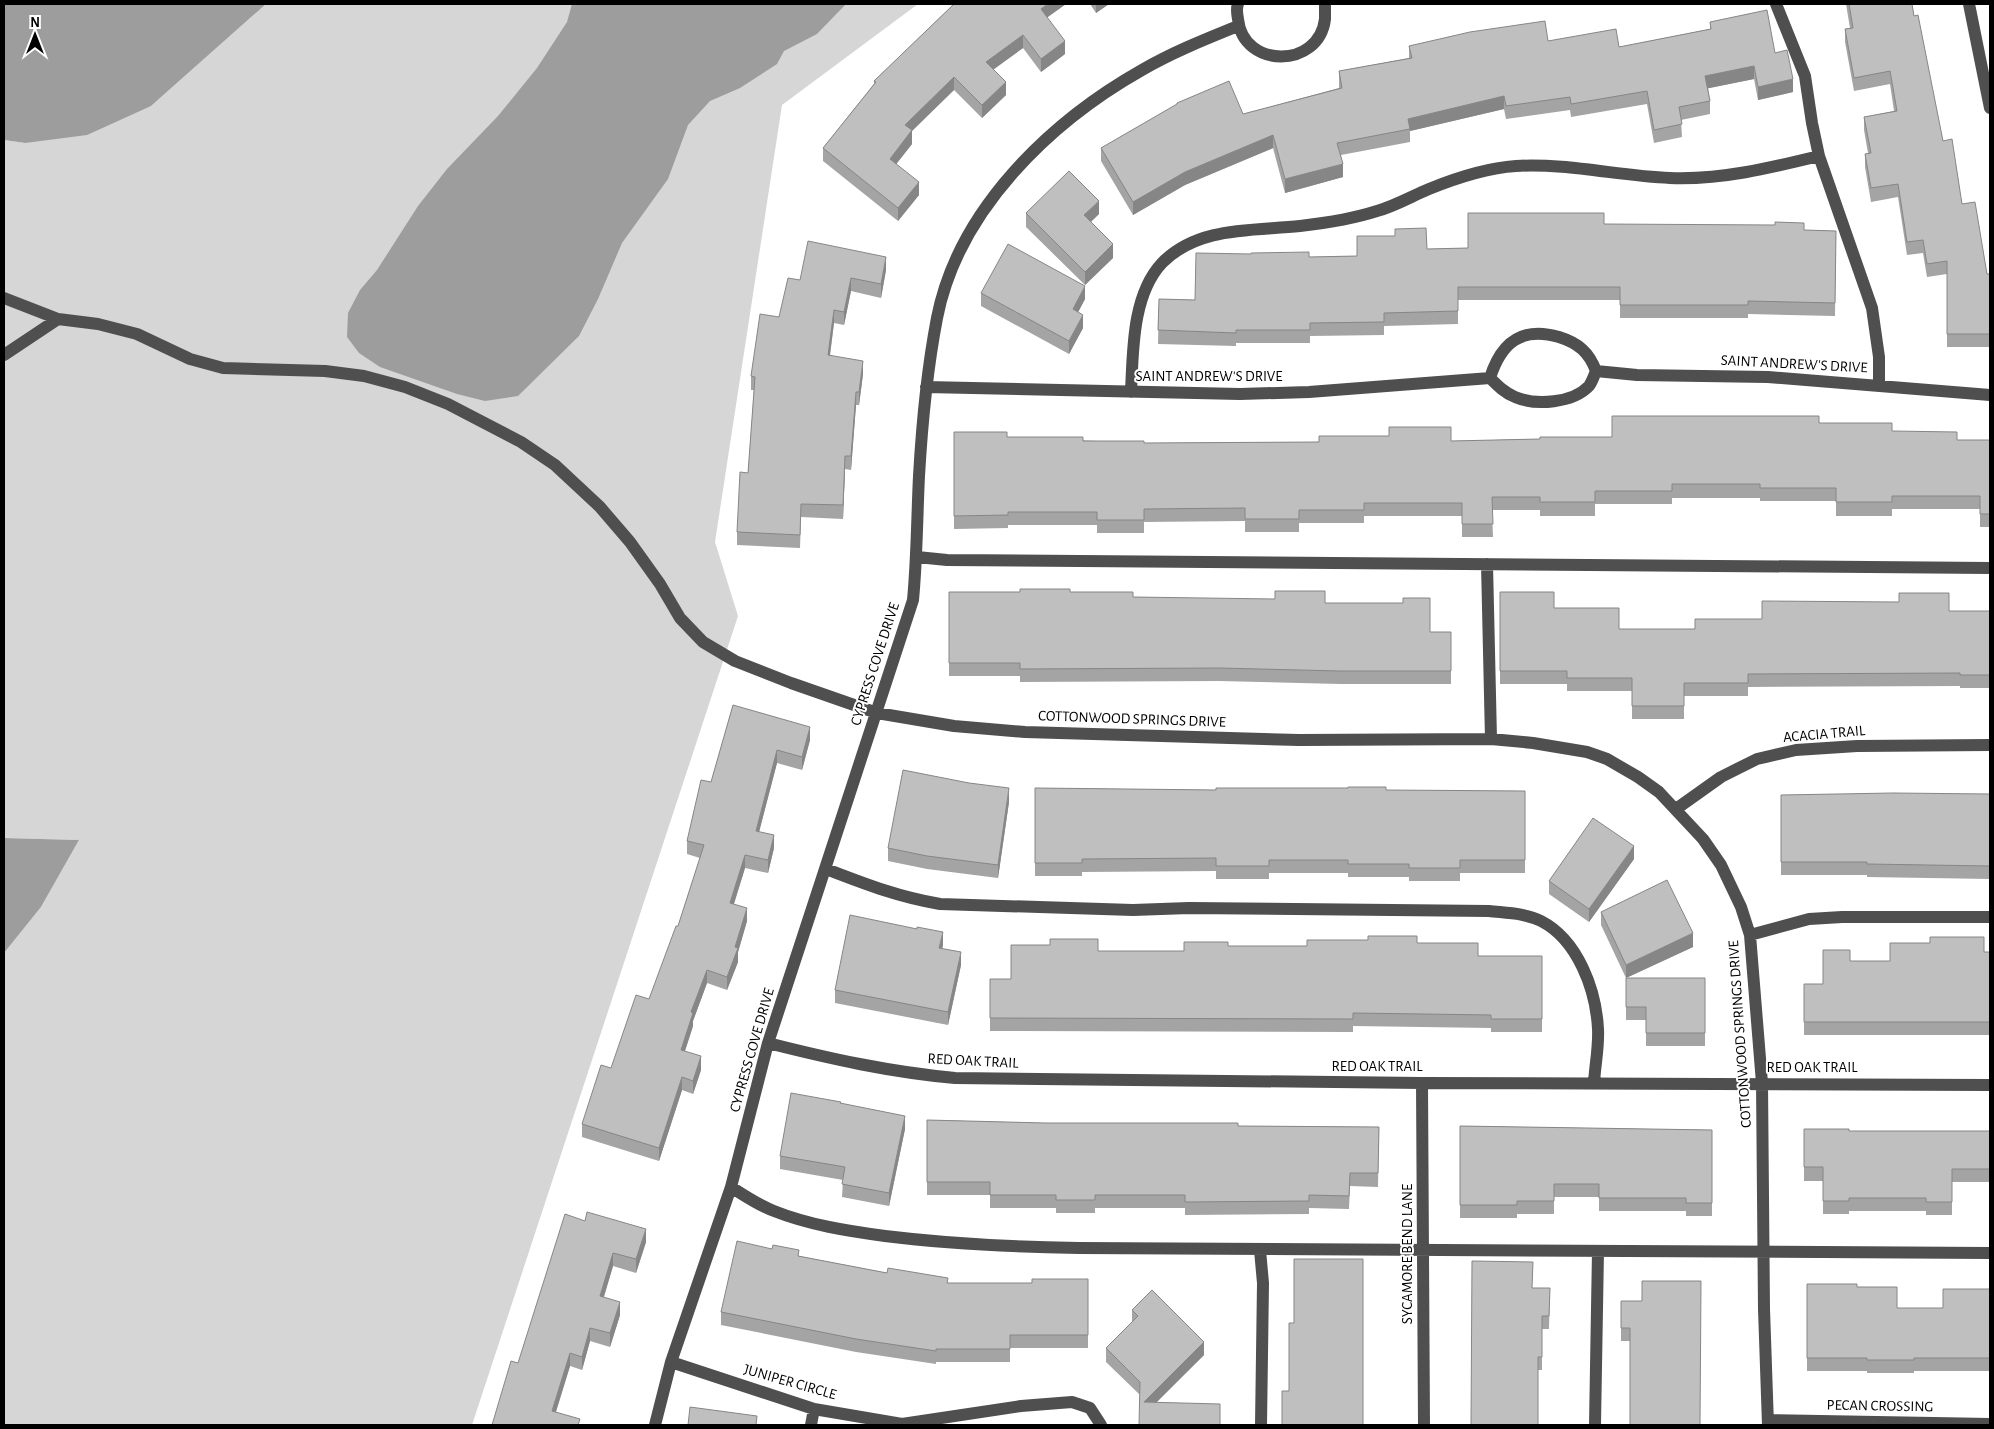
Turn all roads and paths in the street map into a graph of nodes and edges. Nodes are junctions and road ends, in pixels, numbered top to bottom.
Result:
1 (1238, 4) edge
2 (1324, 4) edge
3 (1776, 4) edge
4 (1969, 4) edge
5 (1238, 26) junction
6 (1990, 108) edge
7 (1819, 156) junction
8 (4, 298) edge
9 (58, 319) junction
10 (4, 355) edge
11 (1596, 372) junction
12 (1490, 378) junction
13 (926, 386) junction
14 (1879, 386) junction
15 (1131, 392) junction
16 (1990, 395) edge
17 (917, 557) junction
18 (1488, 564) junction
19 (1990, 568) edge
20 (877, 712) junction
21 (1491, 739) junction
22 (1990, 745) edge
23 (1676, 809) junction
24 (826, 869) junction
25 (1990, 917) edge
26 (1750, 935) junction
27 (768, 1043) junction
28 (1422, 1083) junction
29 (1594, 1083) junction
30 (1762, 1083) junction
31 (1990, 1085) edge
32 (731, 1187) junction
33 (1260, 1250) junction
34 (1423, 1250) junction
35 (1598, 1252) junction
36 (1764, 1253) junction
37 (1990, 1253) edge
38 (671, 1362) junction
39 (814, 1409) junction
40 (1769, 1422) edge
41 (1990, 1424) edge
42 (655, 1425) edge
43 (811, 1425) edge
44 (903, 1425) edge
45 (1101, 1425) edge
46 (1261, 1425) edge
47 (1424, 1425) edge
48 (1595, 1425) edge

1 - 5 street
2 - 5 street
3 - 7 street
4 - 6 street
5 - 13 street, CYPRESS COVE DRIVE
7 - 14 street
7 - 15 street
8 - 9 street, COTTONWOOD SPRINGS DRIVE
9 - 10 street
9 - 20 street, COTTONWOOD SPRINGS DRIVE
11 - 12 street
11 - 12 street
11 - 14 street, SAINT ANDREW'S DRIVE
12 - 15 street, SAINT ANDREW'S DRIVE
13 - 15 street, SAINT ANDREW'S DRIVE
13 - 17 street, CYPRESS COVE DRIVE
14 - 16 street, SAINT ANDREW'S DRIVE
17 - 18 street
17 - 20 street, CYPRESS COVE DRIVE
18 - 19 street
18 - 21 street
20 - 21 street, COTTONWOOD SPRINGS DRIVE
20 - 24 street, CYPRESS COVE DRIVE
21 - 23 street, COTTONWOOD SPRINGS DRIVE
22 - 23 street, ACACIA TRAIL
23 - 26 street, COTTONWOOD SPRINGS DRIVE
24 - 27 street, CYPRESS COVE DRIVE
24 - 29 street
25 - 26 street
26 - 30 street, COTTONWOOD SPRINGS DRIVE
27 - 28 street, RED OAK TRAIL
27 - 32 street, CYPRESS COVE DRIVE
28 - 29 street, RED OAK TRAIL
28 - 34 street, SYCAMORE BEND LANE
29 - 30 street, RED OAK TRAIL
30 - 31 street, RED OAK TRAIL
30 - 36 street, COTTONWOOD SPRINGS DRIVE
32 - 33 street
32 - 38 street, CYPRESS COVE DRIVE
33 - 34 street
33 - 46 street
34 - 35 street
34 - 47 street, SYCAMORE BEND LANE
35 - 36 street
35 - 48 street
36 - 37 street
36 - 40 street, COTTONWOOD SPRINGS DRIVE
38 - 39 street, JUNIPER CIRCLE
38 - 42 street, CYPRESS COVE DRIVE
39 - 43 street
39 - 44 street, JUNIPER CIRCLE
40 - 41 street, PECAN CROSSING
44 - 45 street, JUNIPER CIRCLE

